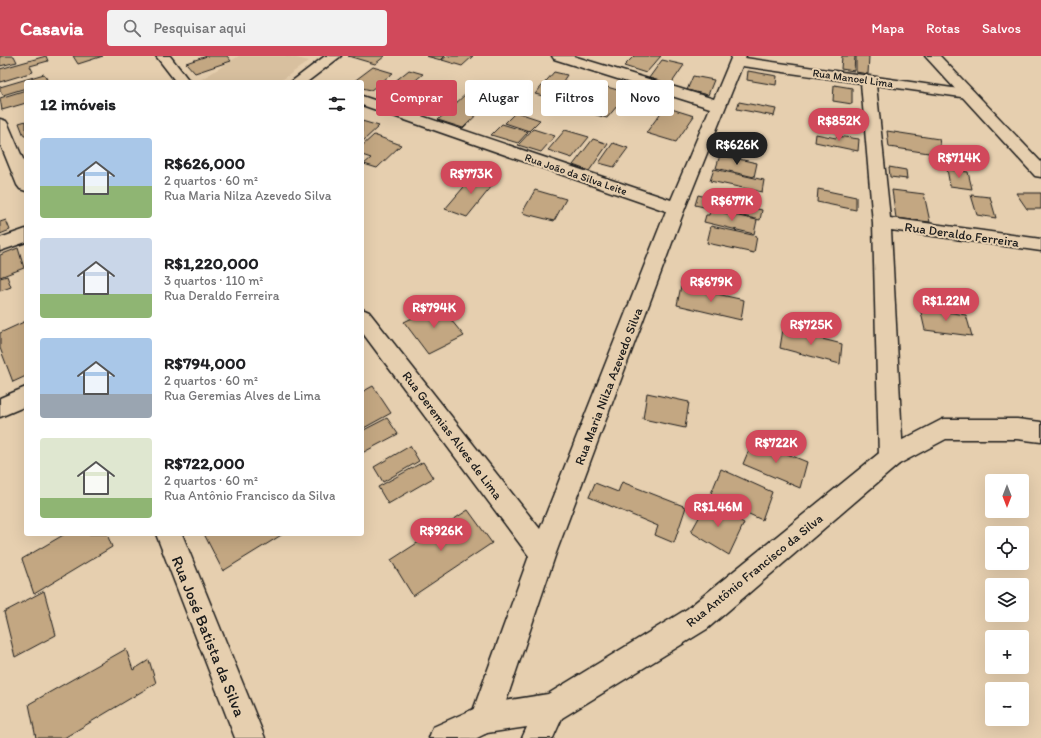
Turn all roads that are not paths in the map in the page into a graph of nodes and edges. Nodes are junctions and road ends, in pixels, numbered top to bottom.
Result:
1 (163, 56) edge
2 (334, 56) edge
3 (559, 56) edge
4 (932, 56) edge
5 (738, 58) edge
6 (181, 80) edge
7 (305, 80) edge
8 (868, 80) junction
9 (968, 94) junction
10 (364, 101) edge
11 (719, 106) junction
12 (0, 125) edge
13 (1041, 172) edge
14 (24, 180) edge
15 (676, 208) junction
16 (882, 223) junction
17 (24, 236) edge
18 (0, 245) edge
19 (1041, 245) edge
20 (364, 320) edge
21 (24, 397) edge
22 (0, 408) edge
23 (1041, 432) edge
24 (891, 456) junction
25 (170, 536) edge
26 (543, 553) junction
27 (552, 708) junction
28 (485, 719) junction
29 (250, 738) edge
30 (444, 738) edge
31 (537, 738) edge

1 - 6 street
2 - 7 street
3 - 11 street
4 - 9 street
5 - 8 street, Rua Manoel Lima
5 - 11 street, Rua Maria Nilza Azevedo Silva
8 - 9 street, Rua Manoel Lima
8 - 16 street
9 - 13 street
10 - 15 street, Rua João da Silva Leite
11 - 15 street, Rua Maria Nilza Azevedo Silva
12 - 14 street
15 - 26 street, Rua Maria Nilza Azevedo Silva
16 - 19 street, Rua Deraldo Ferreira
16 - 24 street
17 - 18 street
20 - 26 street, Rua Geremias Alves de Lima
21 - 22 street
23 - 24 street, Rua Antônio Francisco da Silva
24 - 27 street, Rua Antônio Francisco da Silva
25 - 29 street, Rua José Batista da Silva
26 - 28 street, Rua Maria Nilza Azevedo Silva
27 - 28 street, Rua Antônio Francisco da Silva
27 - 31 street
28 - 30 street, Rua Antônio Francisco da Silva

